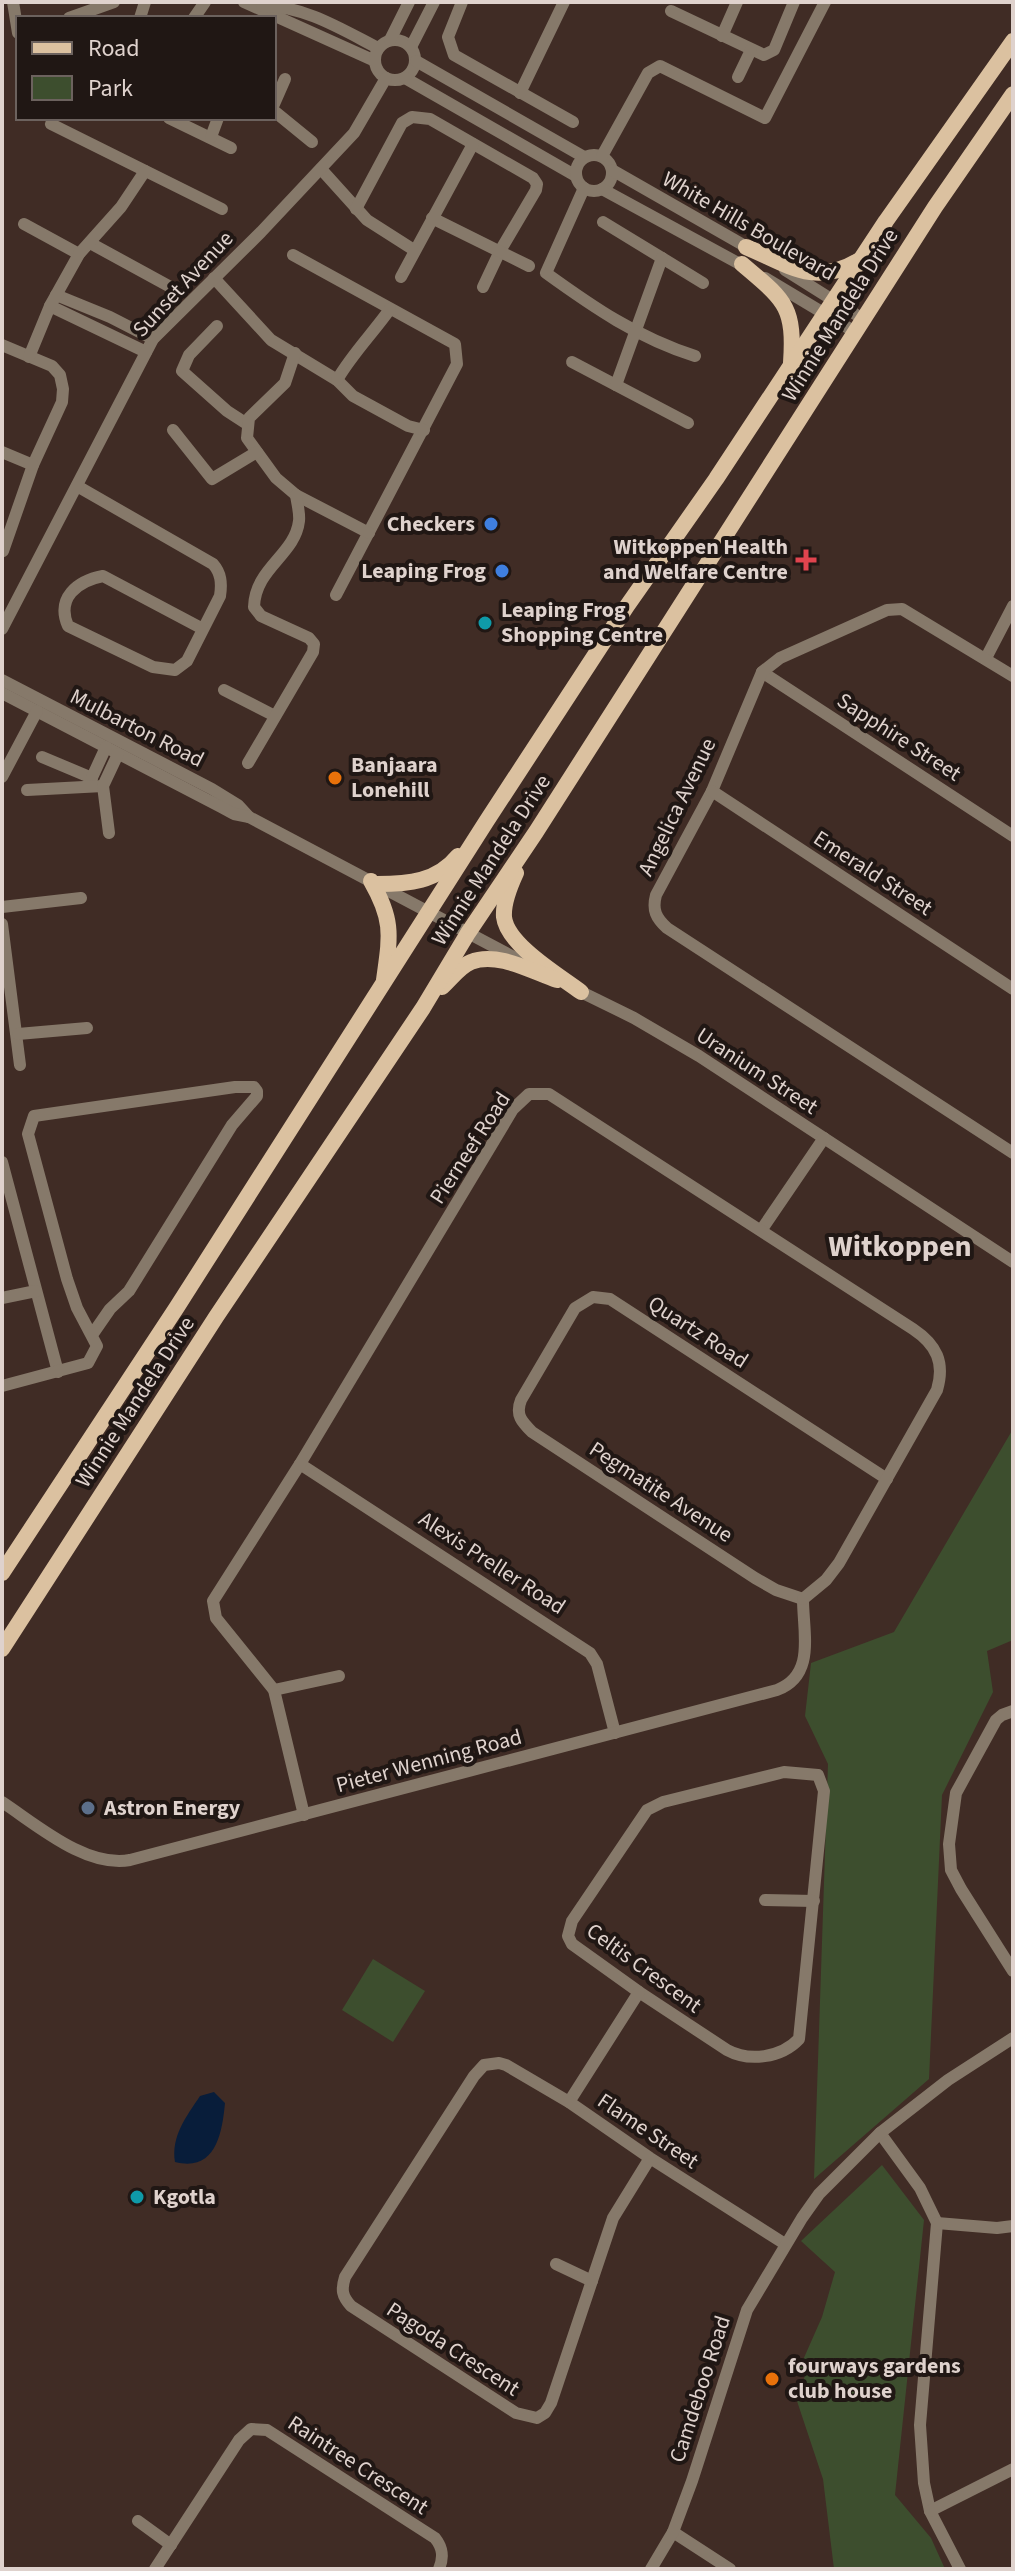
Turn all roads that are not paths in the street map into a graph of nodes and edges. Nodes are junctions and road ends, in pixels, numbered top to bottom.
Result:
1 (114, 2) edge
2 (409, 2) edge
3 (434, 2) edge
4 (462, 2) edge
5 (564, 2) edge
6 (737, 2) edge
7 (794, 2) edge
8 (825, 2) edge
9 (251, 7) edge
10 (671, 11) dead end
11 (75, 16) edge
12 (274, 16) edge
13 (276, 17) edge
14 (722, 36) junction
15 (390, 40) junction
16 (1013, 41) edge
17 (411, 47) junction
18 (751, 50) junction
19 (376, 55) junction
20 (416, 61) junction
21 (738, 77) dead end
22 (386, 78) junction
23 (405, 78) junction
24 (285, 79) dead end
25 (520, 93) junction
26 (1013, 94) edge
27 (276, 99) edge
28 (276, 113) edge
29 (173, 120) edge
30 (217, 120) edge
31 (573, 122) dead end
32 (51, 124) dead end
33 (211, 137) junction
34 (312, 142) dead end
35 (473, 144) junction
36 (231, 148) dead end
37 (602, 156) junction
38 (584, 157) junction
39 (321, 169) junction
40 (612, 170) junction
41 (145, 171) junction
42 (576, 176) junction
43 (584, 188) junction
44 (602, 189) junction
45 (222, 209) dead end
46 (356, 209) junction
47 (432, 218) junction
48 (603, 222) dead end
49 (24, 224) dead end
50 (90, 243) junction
51 (746, 247) junction
52 (414, 250) junction
53 (500, 251) junction
54 (79, 254) junction
55 (293, 255) dead end
56 (662, 258) junction
57 (859, 261) junction
58 (742, 264) junction
59 (529, 266) dead end
60 (401, 277) dead end
61 (214, 278) junction
62 (703, 283) dead end
63 (483, 287) dead end
64 (176, 290) dead end
65 (53, 301) junction
66 (829, 306) junction
67 (390, 309) junction
68 (217, 326) dead end
69 (859, 326) junction
70 (634, 331) junction
71 (153, 339) junction
72 (2, 345) edge
73 (146, 352) junction
74 (295, 353) junction
75 (695, 356) dead end
76 (29, 357) junction
77 (572, 362) dead end
78 (790, 364) junction
79 (337, 380) junction
80 (616, 385) junction
81 (688, 423) dead end
82 (247, 424) junction
83 (173, 430) dead end
84 (424, 430) junction
85 (2, 452) edge
86 (257, 452) junction
87 (33, 465) junction
88 (77, 486) junction
89 (296, 495) junction
90 (318, 506) junction
91 (300, 520) junction
92 (369, 533) junction
93 (3, 551) edge
94 (336, 595) dead end
95 (1013, 606) edge
96 (2, 629) edge
97 (203, 629) junction
98 (986, 658) junction
99 (762, 672) junction
100 (1013, 676) edge
101 (2, 680) edge
102 (224, 690) dead end
103 (2, 693) edge
104 (37, 711) junction
105 (275, 716) junction
106 (106, 747) junction
107 (118, 754) junction
108 (42, 757) dead end
109 (248, 763) dead end
110 (3, 772) edge
111 (90, 783) junction
112 (103, 786) junction
113 (27, 790) dead end
114 (712, 791) junction
115 (249, 817) junction
116 (486, 822) junction
117 (536, 832) junction
118 (109, 833) dead end
119 (1013, 836) edge
120 (374, 882) junction
121 (81, 898) dead end
122 (2, 907) edge
123 (430, 912) junction
124 (2, 924) edge
125 (468, 933) junction
126 (563, 982) junction
127 (383, 985) junction
128 (1013, 989) edge
129 (581, 992) junction
130 (423, 1008) junction
131 (87, 1028) dead end
132 (18, 1034) junction
133 (20, 1065) dead end
134 (824, 1138) junction
135 (1013, 1153) edge
136 (2, 1162) edge
137 (762, 1229) junction
138 (1013, 1262) edge
139 (36, 1291) junction
140 (2, 1298) edge
141 (92, 1335) junction
142 (58, 1372) junction
143 (2, 1386) edge
144 (521, 1400) joint
145 (300, 1464) junction
146 (887, 1479) junction
147 (2, 1573) edge
148 (803, 1599) junction
149 (2, 1649) edge
150 (339, 1676) dead end
151 (274, 1690) junction
152 (1013, 1711) edge
153 (615, 1733) junction
154 (2, 1802) edge
155 (304, 1815) junction
156 (765, 1900) dead end
157 (814, 1901) junction
158 (1013, 1971) edge
159 (639, 1992) junction
160 (1013, 2038) edge
161 (484, 2065) joint
162 (569, 2102) junction
163 (880, 2133) junction
164 (650, 2158) junction
165 (937, 2223) junction
166 (1013, 2226) edge
167 (785, 2244) junction
168 (556, 2264) dead end
169 (592, 2281) junction
170 (1013, 2469) edge
171 (930, 2511) junction
172 (138, 2521) dead end
173 (673, 2532) junction
174 (171, 2545) junction
175 (155, 2569) edge
176 (439, 2569) edge
177 (651, 2569) edge
178 (730, 2569) edge
179 (960, 2569) edge

1 - 11 street
2 - 15 street
3 - 17 street
4 - 25 street
5 - 25 street
6 - 14 street
7 - 18 street
8 - 37 street
9 - 12 street
10 - 14 street
13 - 19 street
14 - 18 street
15 - 17 street
15 - 19 street
16 - 57 main road, Winnie Mandela Drive
17 - 20 street
18 - 21 street
19 - 22 street
20 - 23 street
20 - 38 street
22 - 23 street
22 - 39 street, Sunset Avenue
23 - 42 street
24 - 27 street
25 - 31 street
26 - 69 main road, Winnie Mandela Drive
28 - 34 street
29 - 33 street
30 - 33 street
32 - 41 street
33 - 36 street
35 - 46 street
35 - 47 street
35 - 53 street
37 - 38 street
37 - 40 street
38 - 42 street
39 - 46 street
39 - 61 street, Sunset Avenue
40 - 44 street
40 - 51 street, White Hills Boulevard
41 - 45 street
41 - 50 street
42 - 43 street
43 - 44 street
43 - 70 street
44 - 58 street, White Hills Boulevard
46 - 52 street
47 - 52 street
47 - 53 street
48 - 56 street
49 - 54 street
50 - 54 street
50 - 64 street
51 - 57 main road
51 - 66 street, White Hills Boulevard
52 - 60 street
53 - 59 street
53 - 63 street
54 - 65 street
55 - 67 street
56 - 62 street
56 - 70 street
57 - 66 main road, Winnie Mandela Drive
58 - 66 street, White Hills Boulevard
58 - 78 main road
61 - 71 street, Sunset Avenue
61 - 74 street
65 - 71 street
65 - 73 street
65 - 76 street
66 - 69 street, White Hills Boulevard
66 - 78 main road, Winnie Mandela Drive
67 - 79 street
67 - 84 street
68 - 82 street
69 - 117 main road, Winnie Mandela Drive
70 - 75 street
70 - 80 street
71 - 73 street, Sunset Avenue
72 - 76 street
73 - 88 street, Sunset Avenue
74 - 79 street
74 - 82 street
76 - 87 street
77 - 80 street
78 - 116 main road, Winnie Mandela Drive
79 - 84 street
80 - 81 street
82 - 86 street
83 - 86 street
84 - 92 street
85 - 87 street
86 - 89 street
87 - 93 street
88 - 96 street, Sunset Avenue
88 - 97 street
89 - 90 street
89 - 91 street
90 - 91 street
90 - 92 street
91 - 105 street
92 - 94 street
95 - 98 street
97 - 97 street
98 - 99 street
98 - 100 street
99 - 114 street, Angelica Avenue
99 - 119 street, Sapphire Street
101 - 115 street, Mulbarton Road
102 - 105 street
103 - 104 street, Mulbarton Road
104 - 106 street, Mulbarton Road
104 - 110 street
105 - 109 street
106 - 107 street, Mulbarton Road
106 - 111 street
107 - 112 street
107 - 115 street, Mulbarton Road
108 - 111 street
111 - 112 street
111 - 113 street
112 - 118 street
114 - 128 street, Emerald Street
114 - 135 street, Angelica Avenue
115 - 120 street, Mulbarton Road
116 - 120 main road
116 - 123 main road, Winnie Mandela Drive
117 - 125 main road, Winnie Mandela Drive
117 - 129 main road
120 - 123 street, Mulbarton Road
120 - 127 main road
121 - 122 street
123 - 125 street, Mulbarton Road
123 - 127 main road, Winnie Mandela Drive
124 - 132 street
125 - 126 street, Uranium Street
125 - 130 main road, Winnie Mandela Drive
126 - 129 street, Uranium Street
126 - 130 main road
127 - 147 main road, Winnie Mandela Drive
129 - 134 street, Uranium Street
130 - 149 main road, Winnie Mandela Drive
131 - 132 street
132 - 133 street
134 - 137 street
134 - 138 street, Uranium Street
136 - 139 street
137 - 145 street, Pierneef Road
137 - 146 street, Pierneef Road
139 - 140 street
139 - 142 street
141 - 141 street
141 - 142 street
142 - 143 street
144 - 146 street, Quartz Road
144 - 148 street, Pegmatite Avenue
145 - 151 street, Pierneef Road
145 - 153 street, Alexis Preller Road
146 - 148 street, Pierneef Road
148 - 153 street, Pieter Wenning Road
150 - 151 street
151 - 155 street, Pierneef Road
152 - 158 street
153 - 155 street, Pieter Wenning Road
154 - 155 street, Pieter Wenning Road
156 - 157 street
157 - 159 street, Celtis Crescent
157 - 159 street, Celtis Crescent
159 - 162 street
160 - 163 street, Camdeboo Road
161 - 162 street, Flame Street
161 - 169 street, Pagoda Crescent
162 - 164 street, Flame Street
163 - 165 street
163 - 167 street, Camdeboo Road
164 - 167 street, Flame Street
164 - 169 street, Pagoda Crescent
165 - 166 street
165 - 171 street
167 - 173 street, Camdeboo Road
168 - 169 street
170 - 171 street
171 - 179 street
172 - 174 street
173 - 177 street, Camdeboo Road
173 - 178 street
174 - 175 street, Raintree Crescent
174 - 176 street, Raintree Crescent

